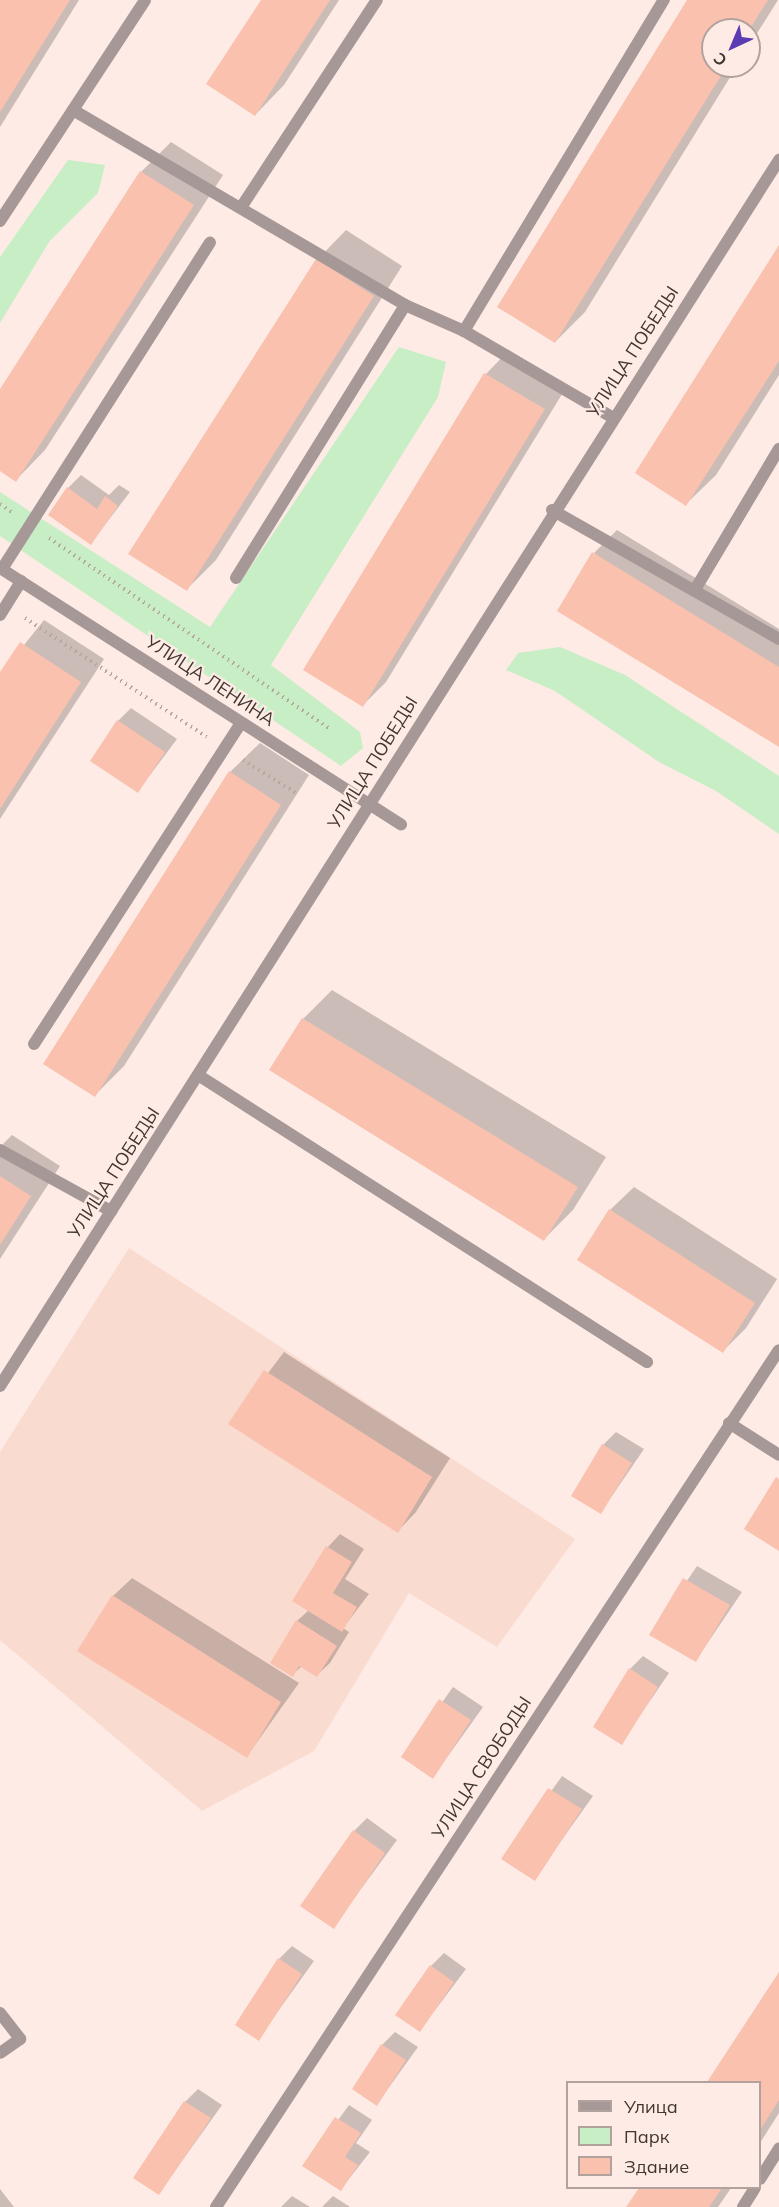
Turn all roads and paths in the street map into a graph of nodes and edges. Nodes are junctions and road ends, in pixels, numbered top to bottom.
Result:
1 (145, 0) edge
2 (376, 0) edge
3 (664, 0) edge
4 (73, 110) junction
5 (779, 160) edge
6 (242, 206) junction
7 (0, 221) edge
8 (210, 243) dead end
9 (405, 305) junction
10 (464, 331) junction
11 (612, 417) junction
12 (779, 449) edge
13 (0, 504) edge
14 (552, 510) junction
15 (32, 526) junction
16 (1, 568) edge
17 (236, 578) dead end
18 (21, 581) junction
19 (696, 588) junction
20 (3, 610) edge
21 (779, 639) edge
22 (241, 723) junction
23 (332, 730) dead end
24 (223, 747) junction
25 (296, 793) dead end
26 (367, 808) junction
27 (401, 824) dead end
28 (34, 1044) dead end
29 (198, 1075) junction
30 (0, 1150) edge
31 (111, 1211) junction
32 (779, 1350) edge
33 (646, 1362) dead end
34 (0, 1386) edge
35 (729, 1423) junction
36 (779, 1455) edge
37 (0, 2013) edge
38 (0, 2054) edge
39 (779, 2148) edge
40 (761, 2177) edge
41 (753, 2189) edge
42 (216, 2207) edge
43 (742, 2207) edge

1 - 4 street
2 - 6 street
3 - 10 street
4 - 6 street
4 - 7 street
5 - 11 street, УЛИЦА ПОБЕДЫ
6 - 9 street
8 - 15 street
9 - 10 street
9 - 17 street
10 - 11 street
11 - 14 street, УЛИЦА ПОБЕДЫ
12 - 19 street
13 - 15 path
14 - 19 street
14 - 26 street, УЛИЦА ПОБЕДЫ
15 - 16 street
15 - 23 path
16 - 18 street, УЛИЦА ЛЕНИНА
18 - 20 street
18 - 22 street, УЛИЦА ЛЕНИНА
19 - 21 street
20 - 24 path
22 - 24 street
22 - 26 street, УЛИЦА ЛЕНИНА
24 - 25 path
24 - 28 street
26 - 27 street, УЛИЦА ЛЕНИНА
26 - 29 street, УЛИЦА ПОБЕДЫ
29 - 31 street, УЛИЦА ПОБЕДЫ
29 - 33 street
30 - 31 street
31 - 34 street, УЛИЦА ПОБЕДЫ
32 - 35 street, УЛИЦА СВОБОДЫ
35 - 36 street
35 - 42 street, УЛИЦА СВОБОДЫ
37 - 38 street
39 - 40 street
41 - 43 street

